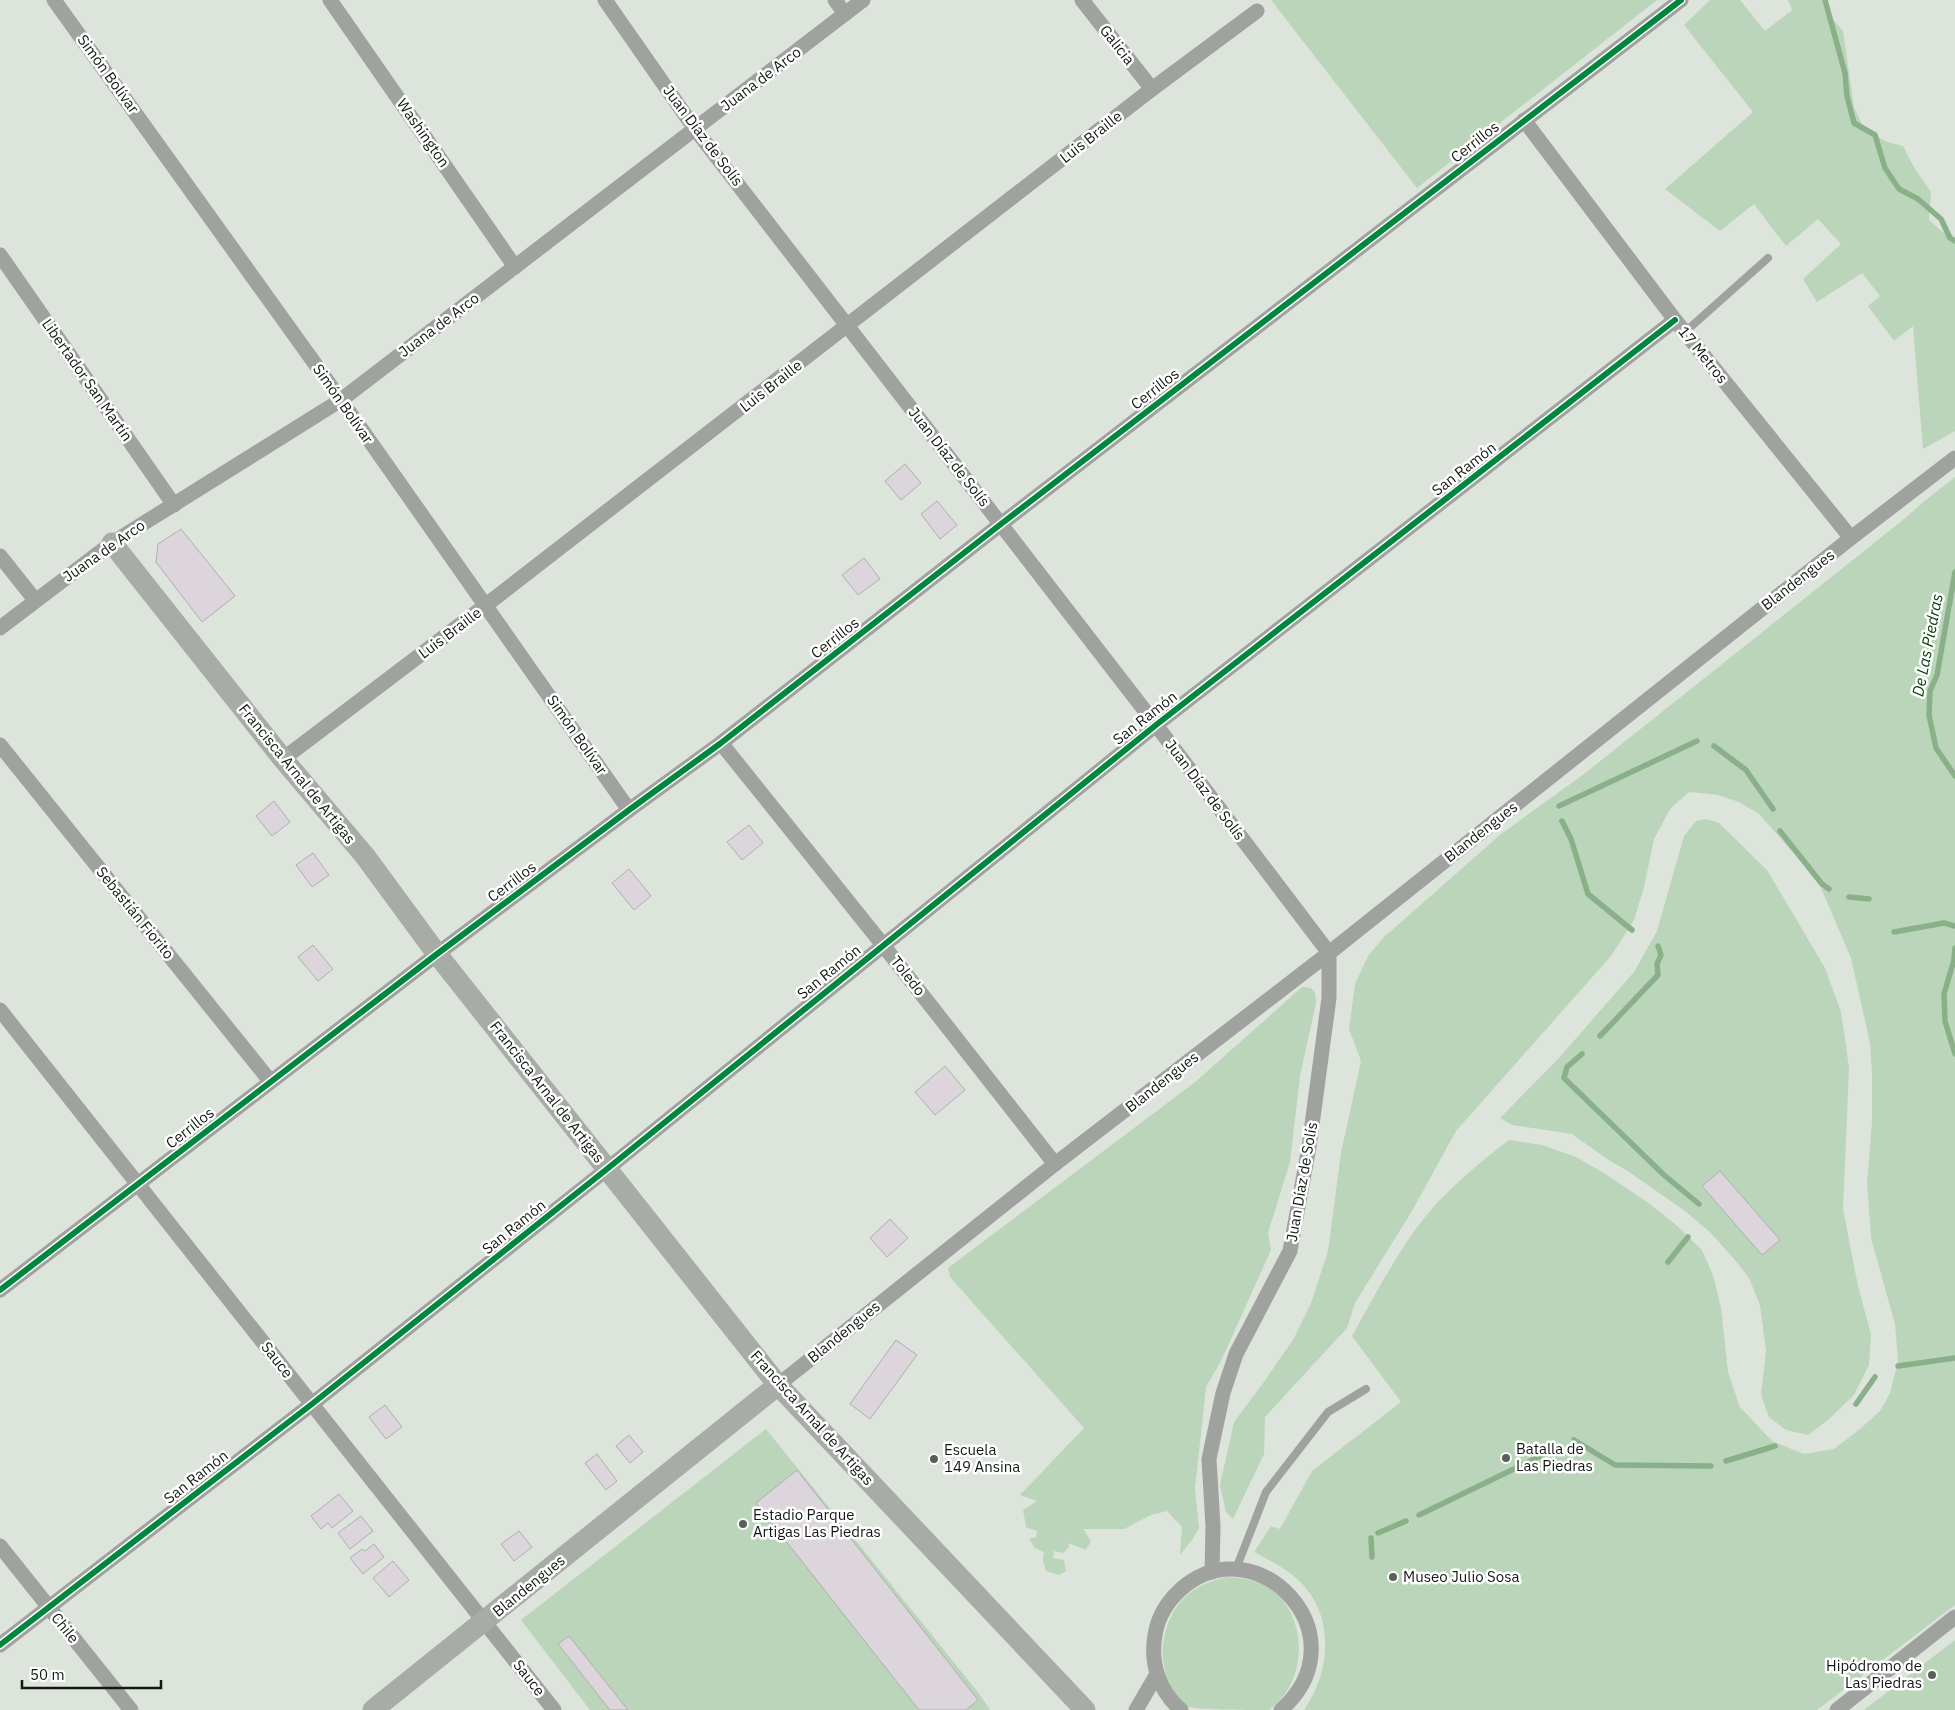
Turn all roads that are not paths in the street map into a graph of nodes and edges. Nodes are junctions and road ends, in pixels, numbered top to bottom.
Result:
1 (54, 0) edge
2 (330, 0) edge
3 (604, 0) edge
4 (835, 0) edge
5 (864, 0) edge
6 (1082, 0) edge
7 (1681, 0) edge
8 (1257, 11) dead end
9 (845, 14) junction
10 (1152, 89) junction
11 (1524, 120) junction
12 (695, 129) junction
13 (0, 255) edge
14 (1768, 258) dead end
15 (515, 267) junction
16 (1675, 320) junction
17 (848, 326) junction
18 (1685, 332) junction
19 (341, 400) junction
20 (1954, 458) edge
21 (174, 505) junction
22 (1001, 524) junction
23 (1851, 538) junction
24 (112, 543) junction
25 (0, 556) edge
26 (36, 600) junction
27 (486, 605) junction
28 (0, 628) edge
29 (1156, 725) junction
30 (721, 743) junction
31 (0, 745) edge
32 (283, 759) junction
33 (629, 810) junction
34 (883, 945) junction
35 (1329, 953) junction
36 (437, 954) junction
37 (0, 1010) edge
38 (270, 1082) junction
39 (1055, 1164) junction
40 (607, 1168) junction
41 (138, 1184) junction
42 (0, 1290) edge
43 (778, 1385) junction
44 (1366, 1389) dead end
45 (312, 1404) junction
46 (0, 1546) edge
47 (1236, 1569) junction
48 (1212, 1572) junction
49 (49, 1607) junction
50 (1955, 1617) edge
51 (485, 1621) junction
52 (0, 1645) edge
53 (1157, 1674) junction
54 (131, 1710) edge
55 (373, 1710) edge
56 (554, 1710) edge
57 (1085, 1710) edge
58 (1136, 1710) edge
59 (1181, 1710) edge
60 (1281, 1710) edge
61 (1837, 1710) edge

1 - 19 street, Simón Bolívar
2 - 15 street, Washington
3 - 12 street, Juan Díaz de Solís
4 - 9 street
5 - 9 street, Juana de Arco
6 - 10 street, Galicia
7 - 11 street, Cerrillos
8 - 10 street, Luis Braille
9 - 12 street, Juana de Arco
10 - 17 street, Luis Braille
11 - 16 street, 17 Metros
11 - 22 street, Cerrillos
12 - 15 street, Juana de Arco
12 - 17 street, Juan Díaz de Solís
13 - 21 street, Libertador San Martín
14 - 18 lane
15 - 19 street, Juana de Arco
16 - 18 street, 17 Metros
16 - 29 street, San Ramón
17 - 22 street, Juan Díaz de Solís
17 - 27 street, Luis Braille
18 - 23 street, 17 Metros
19 - 21 street, Juana de Arco
19 - 27 street, Simón Bolívar
20 - 23 street, Blandengues
21 - 24 street, Juana de Arco
22 - 29 street, Juan Díaz de Solís
22 - 30 street, Cerrillos
23 - 35 street, Blandengues
24 - 26 street, Juana de Arco
24 - 32 street, Francisca Arnal de Artigas
25 - 26 street
26 - 28 street, Juana de Arco
27 - 32 street, Luis Braille
27 - 33 street, Simón Bolívar
29 - 34 street, San Ramón
29 - 35 street, Juan Díaz de Solís
30 - 33 street, Cerrillos
30 - 34 street, Toledo
31 - 38 street, Sebastián Fiorito
32 - 36 street, Francisca Arnal de Artigas
33 - 36 street, Cerrillos
34 - 39 street, Toledo
34 - 40 street, San Ramón
35 - 39 street, Blandengues
35 - 48 street, Juan Díaz de Solís
36 - 38 street, Cerrillos
36 - 40 street, Francisca Arnal de Artigas
37 - 41 street, Sauce
38 - 41 street, Cerrillos
39 - 43 street, Blandengues
40 - 43 street, Francisca Arnal de Artigas
40 - 45 street, San Ramón
41 - 42 street, Cerrillos
41 - 45 street, Sauce
43 - 51 street, Blandengues
43 - 57 street, Francisca Arnal de Artigas
44 - 47 lane
45 - 49 street, San Ramón
45 - 51 street, Sauce
46 - 49 street, Chile
47 - 48 street
47 - 60 street
48 - 53 street
49 - 52 street, San Ramón
49 - 54 street, Chile
50 - 61 street
51 - 55 street, Blandengues
51 - 56 street, Sauce
53 - 58 street
53 - 59 street

